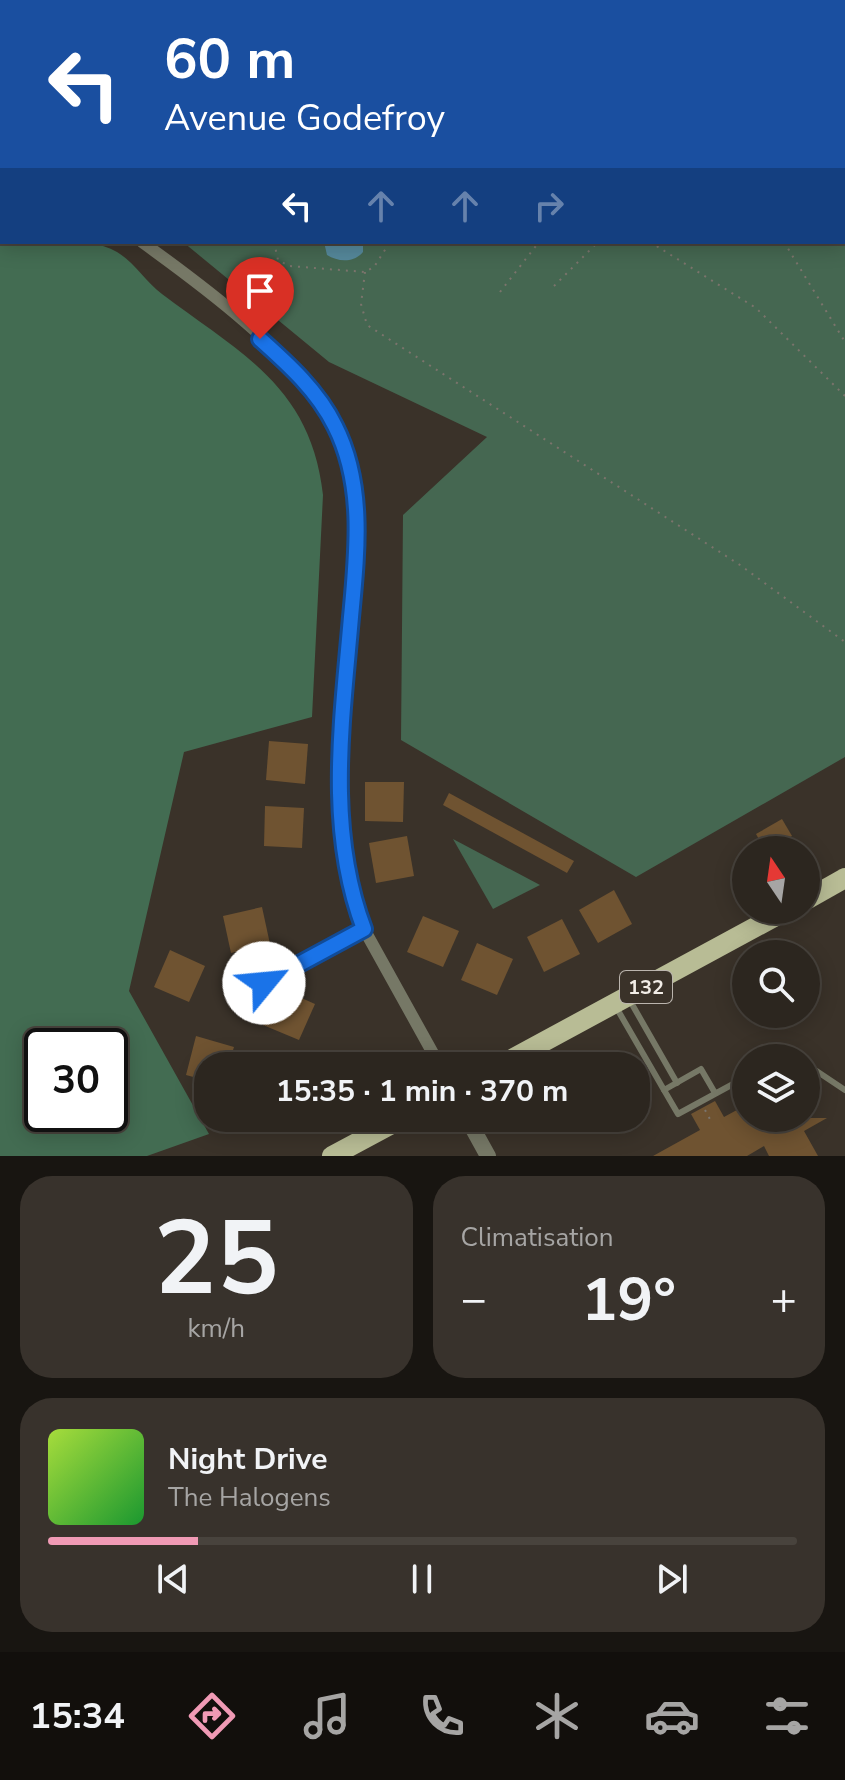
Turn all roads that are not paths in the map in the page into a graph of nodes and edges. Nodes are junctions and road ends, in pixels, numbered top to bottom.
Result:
1 (145, 244) edge
2 (845, 878) edge
3 (820, 892) edge
4 (761, 924) edge
5 (364, 929) junction
6 (239, 996) dead end
7 (621, 1000) junction
8 (432, 1052) edge
9 (525, 1052) edge
10 (820, 1073) edge
11 (677, 1083) junction
12 (732, 1084) edge
13 (664, 1090) junction
14 (845, 1090) edge
15 (715, 1093) junction
16 (377, 1132) edge
17 (475, 1132) edge
18 (332, 1156) edge
19 (488, 1156) edge

1 - 5 street
2 - 3 main road
4 - 7 main road, 132
5 - 6 street
5 - 8 street
7 - 9 main road, 132
7 - 11 lane
7 - 13 lane
10 - 14 lane
11 - 13 lane
11 - 15 lane
12 - 15 lane
13 - 15 lane
16 - 18 main road
17 - 19 street

